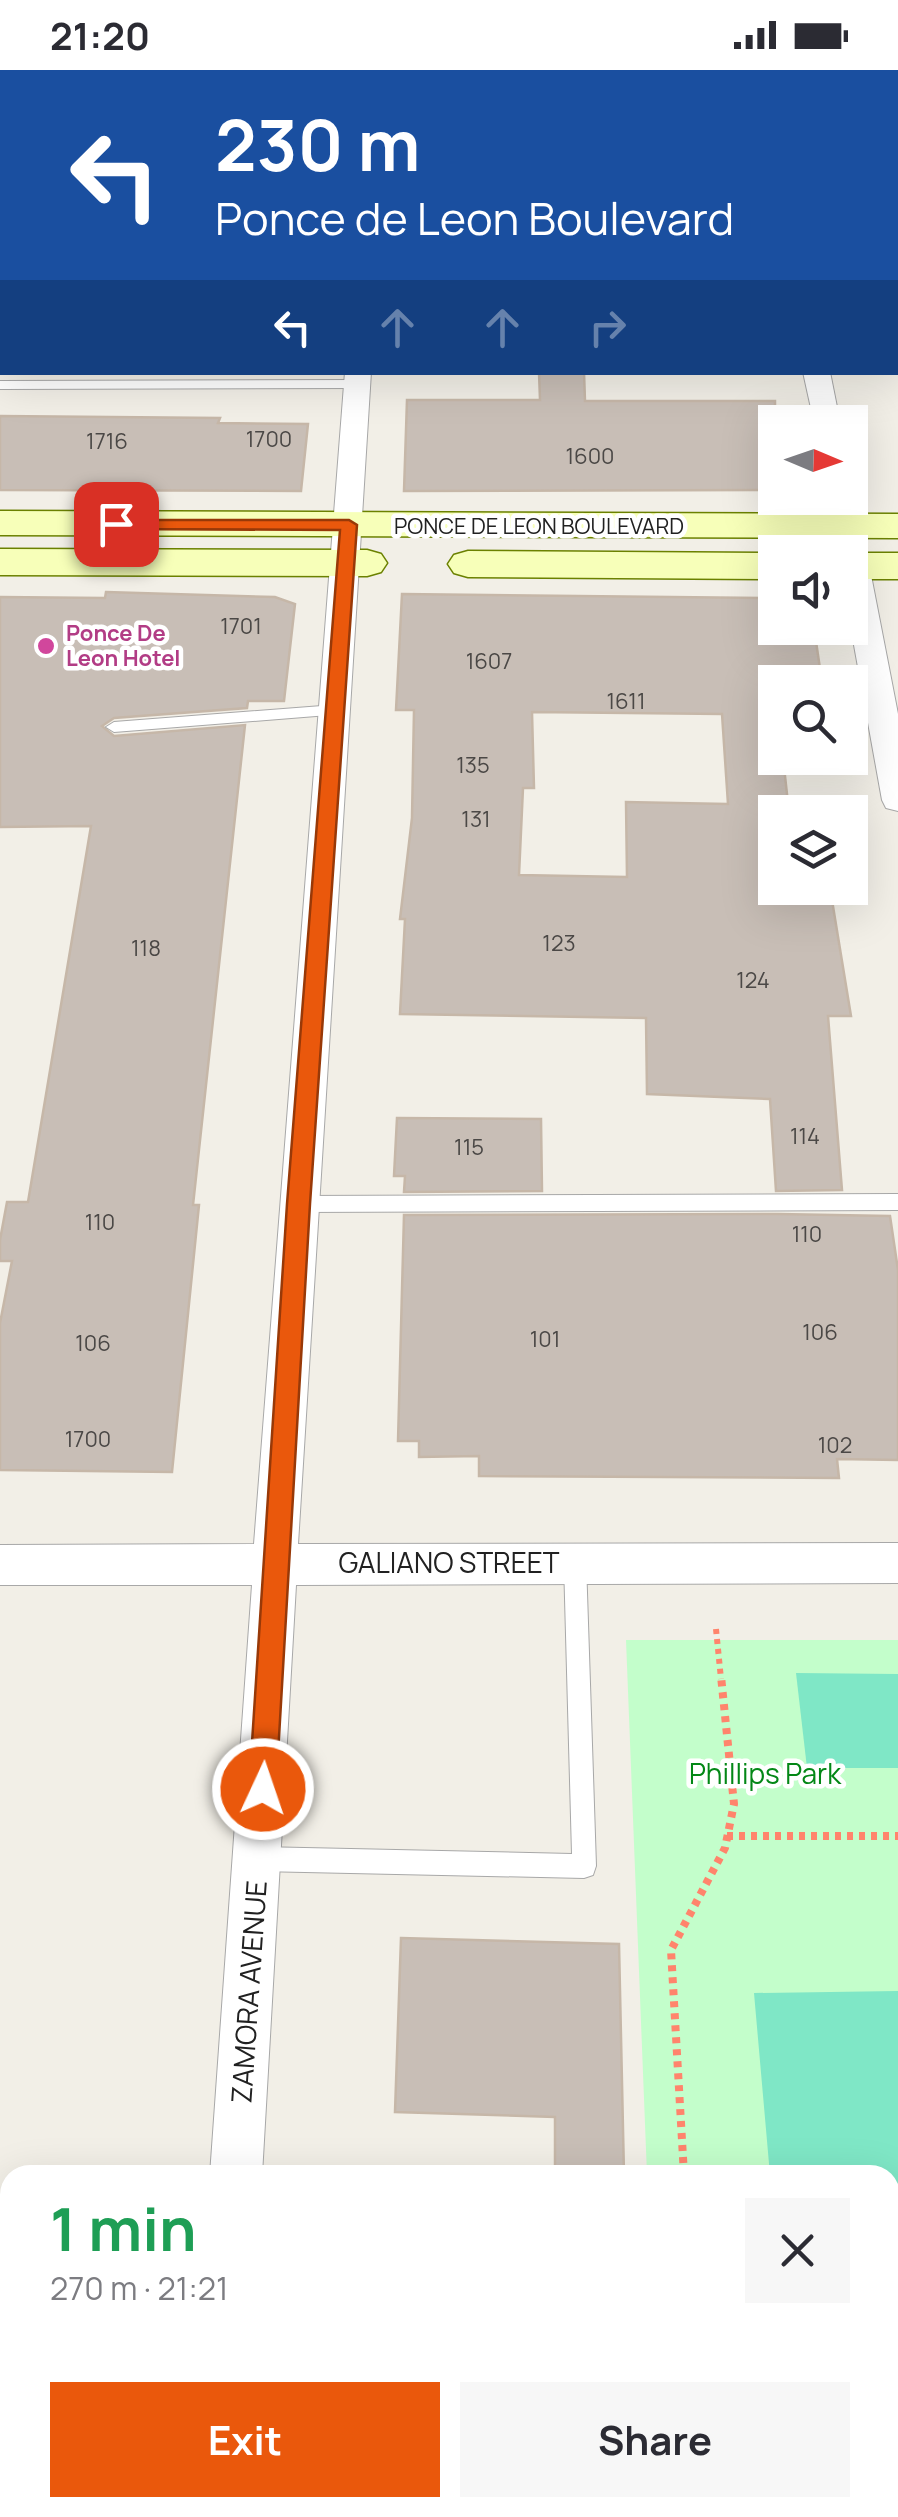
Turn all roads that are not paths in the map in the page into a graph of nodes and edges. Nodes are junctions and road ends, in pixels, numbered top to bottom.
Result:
1 (817, 375) edge
2 (358, 378) edge
3 (0, 385) edge
4 (823, 405) edge
5 (0, 523) edge
6 (898, 526) edge
7 (864, 535) edge
8 (758, 540) edge
9 (347, 544) junction
10 (868, 549) edge
11 (0, 562) edge
12 (758, 566) edge
13 (898, 566) edge
14 (868, 640) edge
15 (335, 710) junction
16 (114, 727) dead end
17 (898, 800) edge
18 (898, 1202) edge
19 (298, 1204) junction
20 (576, 1562) junction
21 (898, 1563) edge
22 (274, 1564) junction
23 (0, 1565) edge
24 (259, 1859) junction
25 (237, 2165) edge

1 - 4 street
2 - 3 lane
2 - 9 street, ZAMORA AVENUE
5 - 9 street, PONCE DE LEON BOULEVARD
6 - 7 street, PONCE DE LEON BOULEVARD
8 - 9 street, PONCE DE LEON BOULEVARD
9 - 11 street, PONCE DE LEON BOULEVARD
9 - 12 street, PONCE DE LEON BOULEVARD
9 - 15 street, ZAMORA AVENUE
10 - 13 street, PONCE DE LEON BOULEVARD
14 - 17 street
15 - 16 lane
15 - 19 street, ZAMORA AVENUE
18 - 19 lane
19 - 22 street, ZAMORA AVENUE
20 - 21 street, GALIANO STREET
20 - 22 street, GALIANO STREET
20 - 24 lane
22 - 23 street, GALIANO STREET
22 - 24 street, ZAMORA AVENUE
24 - 25 street, ZAMORA AVENUE

